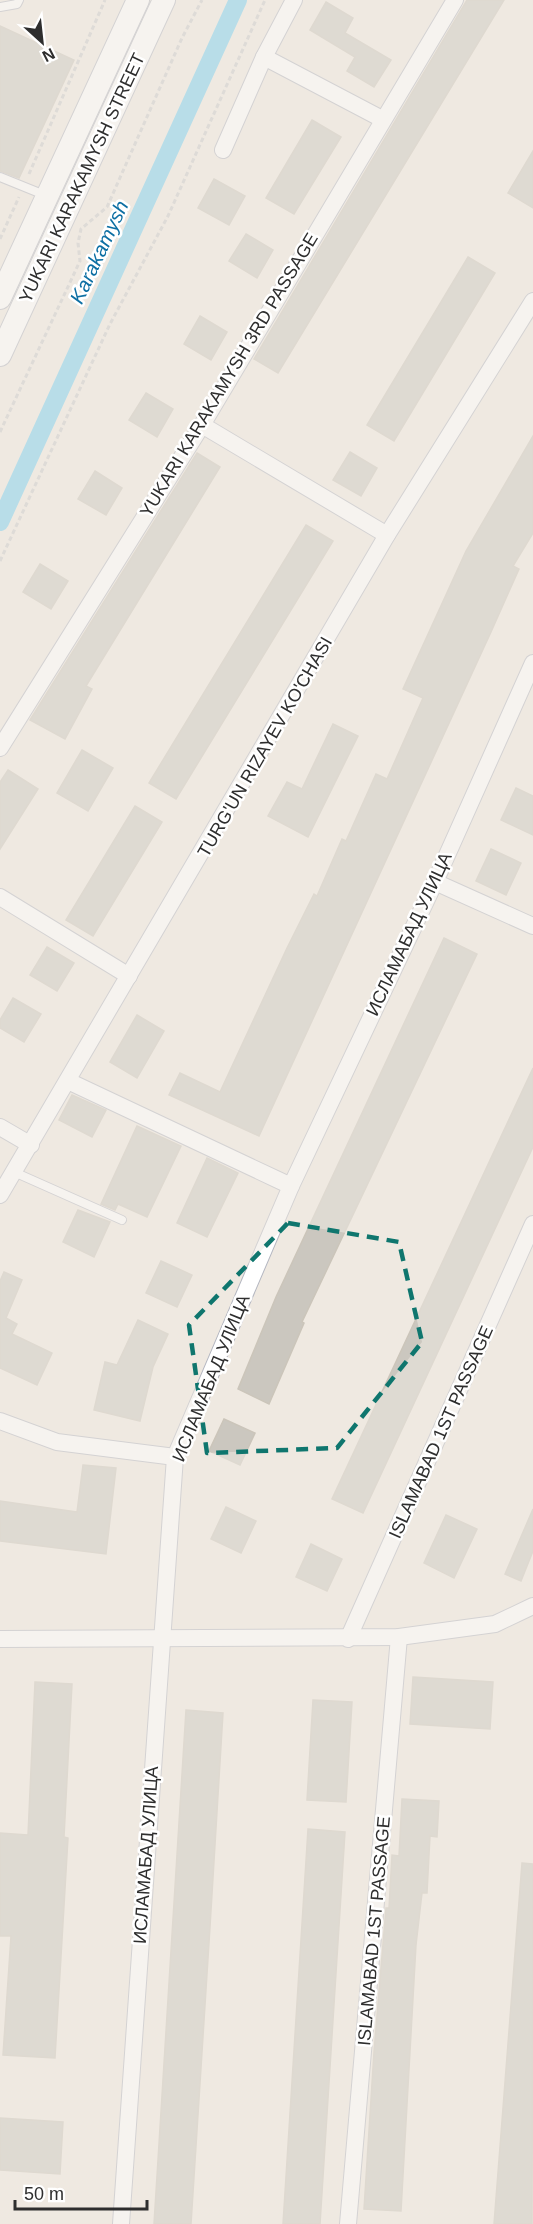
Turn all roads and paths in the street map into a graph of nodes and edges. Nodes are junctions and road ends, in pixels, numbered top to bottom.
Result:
1 (19, 0) edge
2 (105, 0) edge
3 (138, 0) edge
4 (165, 0) edge
5 (202, 0) edge
6 (265, 0) edge
7 (294, 0) edge
8 (455, 0) edge
9 (0, 7) edge
10 (264, 57) junction
11 (382, 119) junction
12 (223, 150) dead end
13 (0, 177) edge
14 (24, 186) junction
15 (47, 197) junction
16 (0, 238) edge
17 (0, 298) edge
18 (533, 301) edge
19 (0, 355) edge
20 (202, 425) junction
21 (0, 432) edge
22 (387, 535) junction
23 (0, 561) edge
24 (533, 663) edge
25 (0, 748) edge
26 (435, 882) junction
27 (0, 897) edge
28 (533, 926) edge
29 (129, 976) junction
30 (68, 1081) junction
31 (0, 1127) edge
32 (31, 1145) junction
33 (14, 1172) junction
34 (291, 1186) junction
35 (0, 1195) edge
36 (122, 1220) dead end
37 (533, 1224) edge
38 (0, 1420) edge
39 (175, 1457) junction
40 (533, 1606) edge
41 (515, 1613) junction
42 (533, 1620) edge
43 (399, 1637) junction
44 (0, 1639) edge
45 (161, 1639) junction
46 (348, 1639) junction
47 (120, 2224) edge
48 (348, 2224) edge

1 - 9 lane
2 - 14 path
3 - 15 main road, YUKARI KARAKAMYSH STREET
4 - 19 main road, YUKARI KARAKAMYSH STREET
5 - 21 path
6 - 23 path
7 - 10 street
8 - 11 street, YUKARI KARAKAMYSH 3RD PASSAGE
10 - 11 street
10 - 12 street
11 - 20 street, YUKARI KARAKAMYSH 3RD PASSAGE
13 - 14 lane
14 - 15 lane
14 - 16 path
15 - 17 main road, YUKARI KARAKAMYSH STREET
18 - 22 street, TURG'UN RIZAYEV KO'CHASI
20 - 22 street
20 - 25 street, YUKARI KARAKAMYSH 3RD PASSAGE
22 - 29 street, TURG'UN RIZAYEV KO'CHASI
24 - 26 street, ИСЛАМАБАД УЛИЦА
26 - 28 street
26 - 34 street, ИСЛАМАБАД УЛИЦА
27 - 29 street
29 - 30 street, TURG'UN RIZAYEV KO'CHASI
30 - 32 street, TURG'UN RIZAYEV KO'CHASI
30 - 34 street
31 - 32 street
32 - 33 street, TURG'UN RIZAYEV KO'CHASI
33 - 35 street, TURG'UN RIZAYEV KO'CHASI
33 - 36 lane
34 - 39 street, ИСЛАМАБАД УЛИЦА
37 - 46 street, ISLAMABAD 1ST PASSAGE
38 - 39 street
39 - 45 street, ИСЛАМАБАД УЛИЦА
40 - 41 street
41 - 42 street
41 - 43 street
43 - 46 street
43 - 48 street, ISLAMABAD 1ST PASSAGE
44 - 45 street
45 - 46 street
45 - 47 street, ИСЛАМАБАД УЛИЦА

